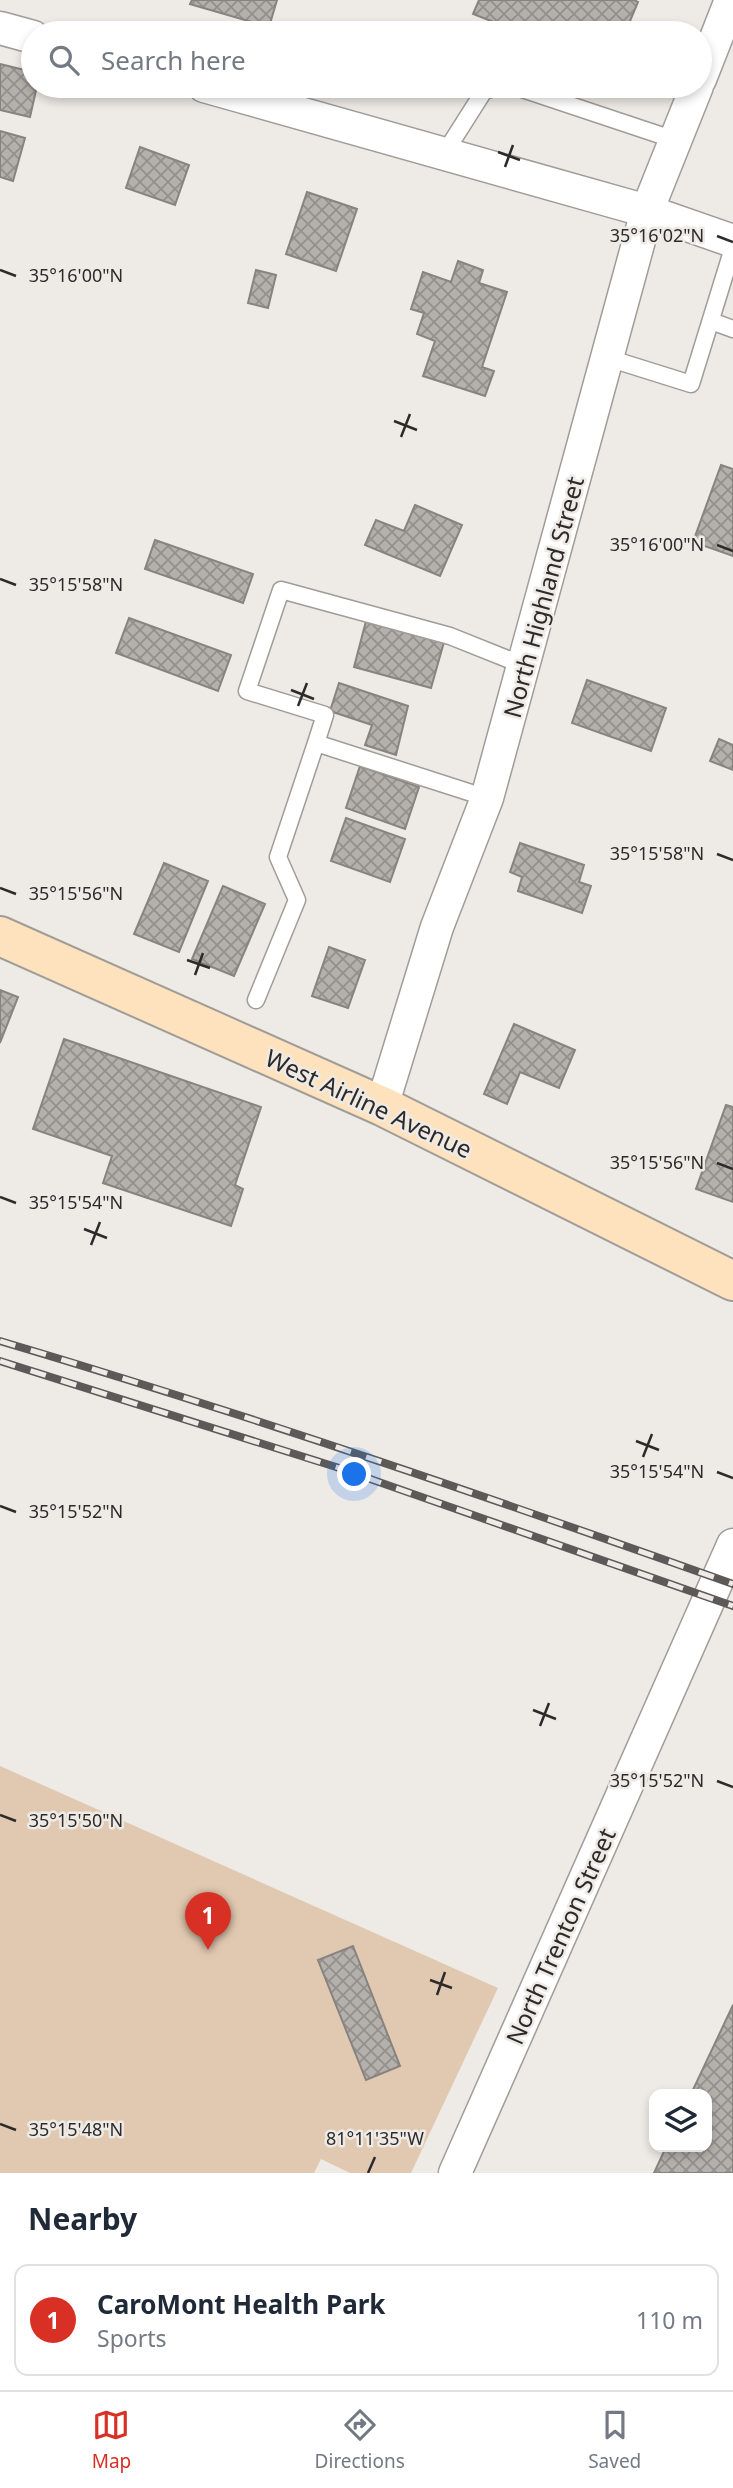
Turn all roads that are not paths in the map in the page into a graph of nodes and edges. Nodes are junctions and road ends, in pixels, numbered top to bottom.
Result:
1 (730, 8) edge
2 (0, 28) edge
3 (21, 34) edge
4 (712, 51) edge
5 (247, 98) edge
6 (479, 98) edge
7 (549, 98) edge
8 (692, 98) edge
9 (675, 140) junction
10 (444, 153) junction
11 (647, 211) junction
12 (733, 241) edge
13 (733, 248) edge
14 (710, 321) junction
15 (733, 329) edge
16 (608, 358) junction
17 (525, 666) junction
18 (316, 743) junction
19 (487, 798) junction
20 (0, 936) edge
21 (256, 1000) dead end
22 (382, 1106) junction
23 (733, 1281) edge
24 (733, 1545) edge
25 (455, 2173) edge

1 - 4 street
2 - 3 street
5 - 10 street
6 - 10 lane
7 - 9 lane
8 - 9 street, North Highland Street
9 - 11 street, North Highland Street
10 - 11 street
11 - 12 street
11 - 16 street, North Highland Street
13 - 14 lane
14 - 15 lane
14 - 16 lane
16 - 17 street, North Highland Street
17 - 18 lane
17 - 19 street, North Highland Street
18 - 19 lane
18 - 21 lane
19 - 22 street, North Highland Street
20 - 22 main road, West Airline Avenue
22 - 23 main road, West Airline Avenue
24 - 25 street, North Trenton Street

